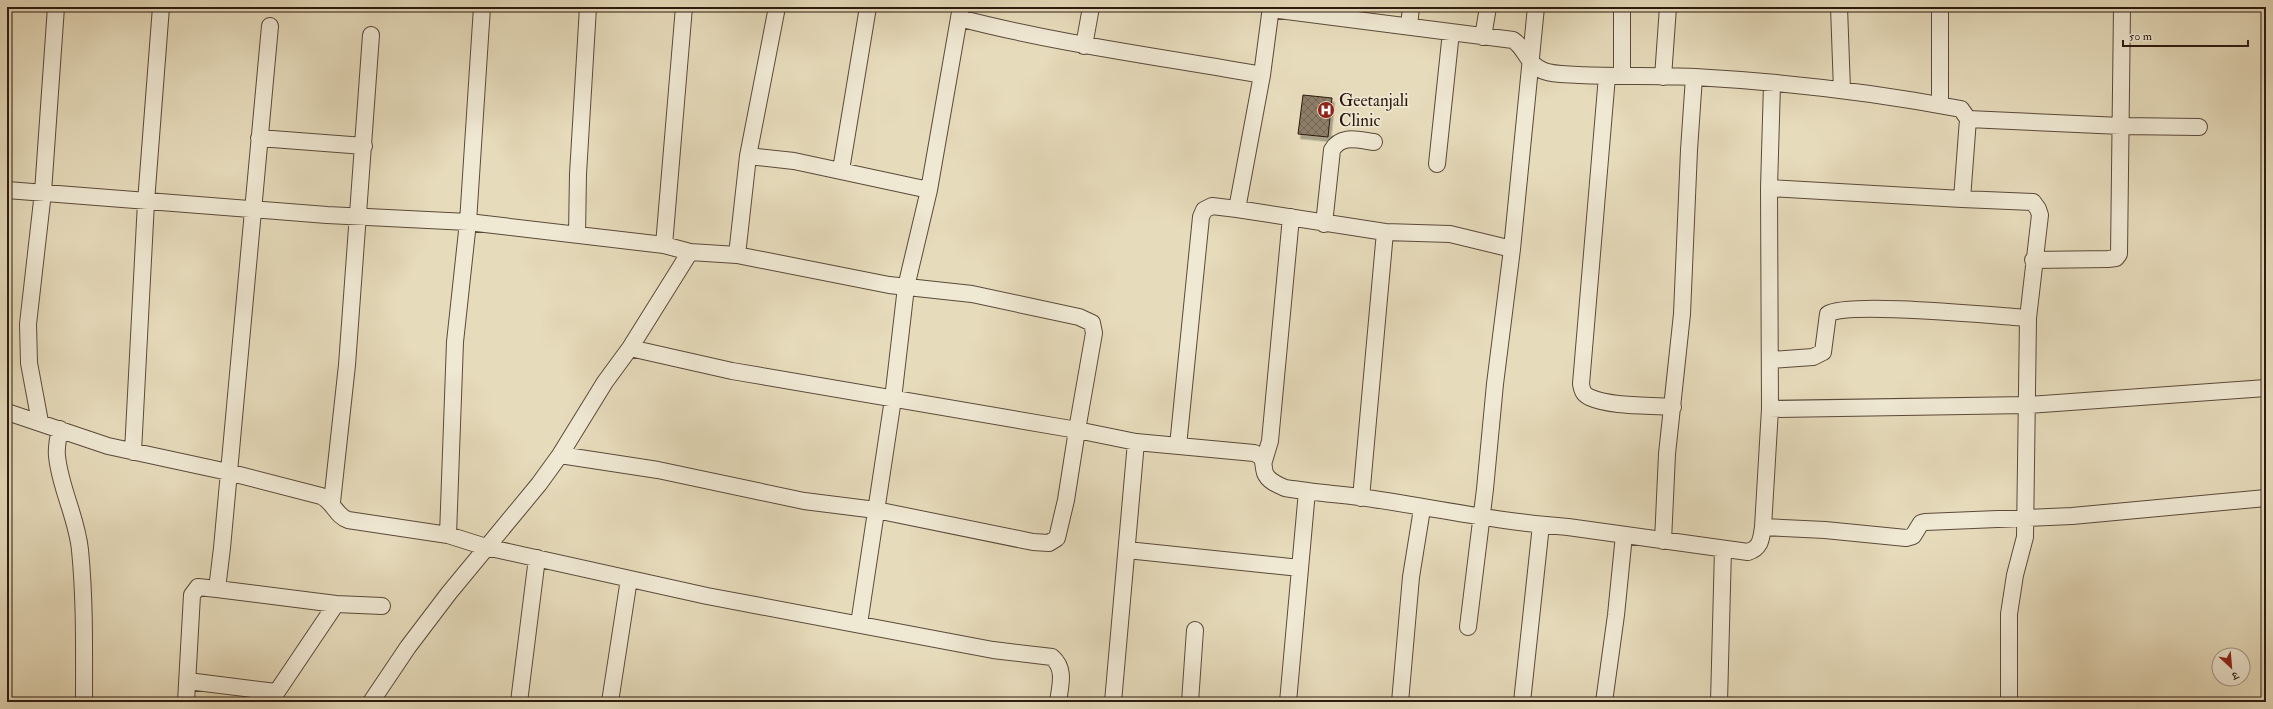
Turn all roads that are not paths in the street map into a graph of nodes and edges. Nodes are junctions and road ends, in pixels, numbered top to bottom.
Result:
1 (56, 7) edge
2 (160, 7) edge
3 (482, 7) edge
4 (588, 7) edge
5 (684, 7) edge
6 (777, 7) edge
7 (868, 7) edge
8 (1091, 7) edge
9 (1411, 7) edge
10 (1488, 7) edge
11 (1536, 7) edge
12 (1622, 7) edge
13 (1668, 7) edge
14 (1839, 7) edge
15 (1940, 7) edge
16 (2122, 7) edge
17 (1271, 8) edge
18 (960, 13) edge
19 (270, 26) dead end
20 (1409, 26) junction
21 (1451, 32) junction
22 (371, 35) dead end
23 (1483, 37) junction
24 (1084, 46) junction
25 (1530, 63) junction
26 (1262, 75) junction
27 (1614, 76) junction
28 (1663, 76) junction
29 (1694, 77) junction
30 (1772, 84) junction
31 (1842, 90) junction
32 (1940, 105) junction
33 (1968, 119) junction
34 (2121, 126) junction
35 (2199, 126) dead end
36 (259, 138) junction
37 (1374, 142) dead end
38 (364, 146) junction
39 (748, 156) junction
40 (1437, 164) dead end
41 (841, 170) junction
42 (1769, 188) junction
43 (7, 190) edge
44 (929, 190) junction
45 (43, 192) junction
46 (1962, 199) junction
47 (146, 202) junction
48 (252, 209) junction
49 (1237, 209) junction
50 (359, 217) junction
51 (1291, 218) junction
52 (468, 222) junction
53 (1324, 224) junction
54 (1385, 232) junction
55 (577, 235) junction
56 (664, 245) junction
57 (1512, 249) junction
58 (690, 252) junction
59 (737, 255) junction
60 (2033, 260) junction
61 (906, 287) junction
62 (2028, 318) junction
63 (630, 348) junction
64 (1770, 360) junction
65 (2266, 388) edge
66 (893, 399) junction
67 (2028, 405) junction
68 (1673, 407) junction
69 (1770, 409) junction
70 (7, 412) edge
71 (40, 422) junction
72 (60, 429) junction
73 (1077, 430) junction
74 (1136, 442) junction
75 (1178, 446) junction
76 (133, 452) junction
77 (560, 455) junction
78 (1264, 461) junction
79 (228, 472) junction
80 (1307, 491) junction
81 (1362, 498) junction
82 (2266, 498) edge
83 (332, 502) junction
84 (1422, 509) junction
85 (876, 510) junction
86 (1482, 517) junction
87 (2025, 517) junction
88 (1541, 525) junction
89 (1763, 527) junction
90 (1624, 535) junction
91 (448, 536) junction
92 (1663, 540) junction
93 (486, 546) junction
94 (1723, 549) junction
95 (1127, 550) junction
96 (537, 558) junction
97 (1300, 568) junction
98 (629, 579) junction
99 (217, 589) junction
100 (336, 604) junction
101 (382, 606) dead end
102 (859, 624) junction
103 (1468, 627) dead end
104 (1195, 630) dead end
105 (188, 681) junction
106 (273, 697) edge
107 (84, 702) edge
108 (186, 702) edge
109 (372, 702) edge
110 (519, 702) edge
111 (610, 702) edge
112 (1058, 702) edge
113 (1113, 702) edge
114 (1190, 702) edge
115 (1288, 702) edge
116 (1400, 702) edge
117 (1522, 702) edge
118 (1604, 702) edge
119 (1719, 702) edge
120 (2009, 702) edge

1 - 45 street
2 - 47 street
3 - 52 street
4 - 55 street
5 - 56 street
6 - 39 street
7 - 41 street
8 - 24 street
9 - 20 street
10 - 23 street
11 - 25 street
12 - 27 street
13 - 28 street
14 - 31 street
15 - 32 street
16 - 34 street
17 - 20 street
17 - 26 street
18 - 24 street
18 - 44 street
19 - 36 street
20 - 21 street
21 - 23 street
21 - 40 street
22 - 38 street
23 - 25 street
24 - 26 street
25 - 27 street
25 - 57 street
26 - 49 street
27 - 28 street
27 - 68 street
28 - 29 street
29 - 30 street
29 - 68 street
30 - 31 street
30 - 42 street
31 - 32 street
32 - 33 street
33 - 34 street
33 - 46 street
34 - 35 street
34 - 60 street
36 - 38 street
36 - 48 street
37 - 53 street
38 - 50 street
39 - 41 street
39 - 59 street
41 - 44 street
42 - 46 street
42 - 64 street
43 - 45 street
44 - 61 street
45 - 47 street
45 - 71 street
46 - 60 street
47 - 48 street
47 - 76 street
48 - 50 street
48 - 79 street
49 - 51 street
49 - 75 street
50 - 52 street
50 - 83 street
51 - 53 street
51 - 78 street
52 - 55 street
52 - 91 street
53 - 54 street
54 - 57 street
54 - 81 street
55 - 56 street
56 - 58 street
57 - 86 street
58 - 59 street
58 - 63 street
59 - 61 street
60 - 62 street
61 - 66 street
61 - 73 street
62 - 64 street
62 - 67 street
63 - 66 street
63 - 77 street
64 - 69 street
65 - 67 street
66 - 73 street
66 - 85 street
67 - 69 street
67 - 87 street
68 - 92 street
69 - 89 street
70 - 71 street
71 - 72 street
72 - 76 street
72 - 107 street
73 - 74 street
73 - 85 street
74 - 75 street
74 - 95 street
75 - 78 street
76 - 79 street
77 - 85 street
77 - 93 street
78 - 80 street
79 - 83 street
79 - 99 street
80 - 81 street
80 - 97 street
81 - 84 street
82 - 87 street
83 - 91 street
84 - 86 street
84 - 116 street
85 - 102 street
86 - 88 street
86 - 103 street
87 - 89 street
87 - 120 street
88 - 90 street
88 - 117 street
89 - 94 street
90 - 92 street
90 - 118 street
91 - 93 street
92 - 94 street
93 - 96 street
93 - 109 street
94 - 119 street
95 - 97 street
95 - 113 street
96 - 98 street
96 - 110 street
97 - 115 street
98 - 102 street
98 - 111 street
99 - 100 street
99 - 105 street
100 - 101 street
100 - 106 street
102 - 112 street
104 - 114 street
105 - 106 street
105 - 108 street

